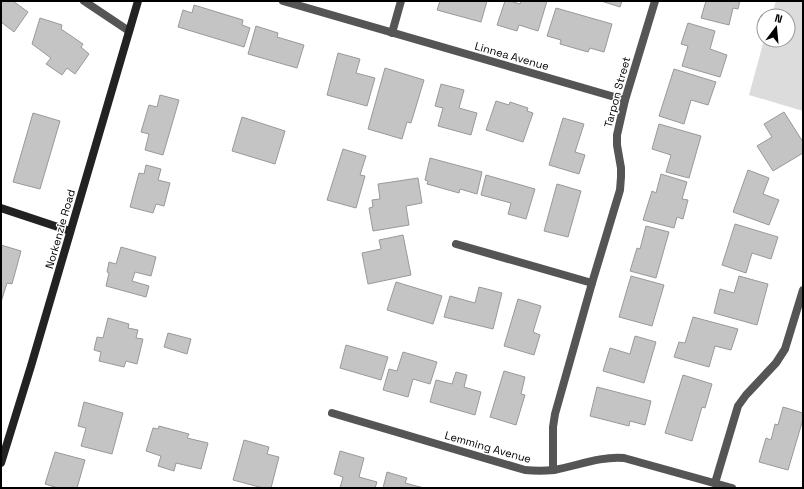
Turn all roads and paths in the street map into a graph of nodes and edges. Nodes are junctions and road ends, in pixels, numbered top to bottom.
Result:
1 (84, 1) edge
2 (138, 1) edge
3 (283, 1) edge
4 (401, 1) edge
5 (655, 1) edge
6 (129, 31) junction
7 (392, 33) junction
8 (625, 100) junction
9 (1, 208) edge
10 (70, 231) junction
11 (456, 244) dead end
12 (592, 284) junction
13 (803, 290) edge
14 (332, 413) dead end
15 (1, 463) edge
16 (553, 470) junction
17 (715, 483) junction
18 (732, 488) edge

1 - 6 street
2 - 6 street, Norkenzie Road
3 - 7 street, Linnea Avenue
4 - 7 street
5 - 8 street, Tarpon Street
6 - 10 street, Norkenzie Road
7 - 8 street, Linnea Avenue
8 - 12 street, Tarpon Street
9 - 10 street
10 - 15 street, Norkenzie Road
11 - 12 street
12 - 16 street, Tarpon Street
13 - 17 street
14 - 16 street, Lemming Avenue
16 - 17 street, Lemming Avenue
17 - 18 street, Lemming Avenue

